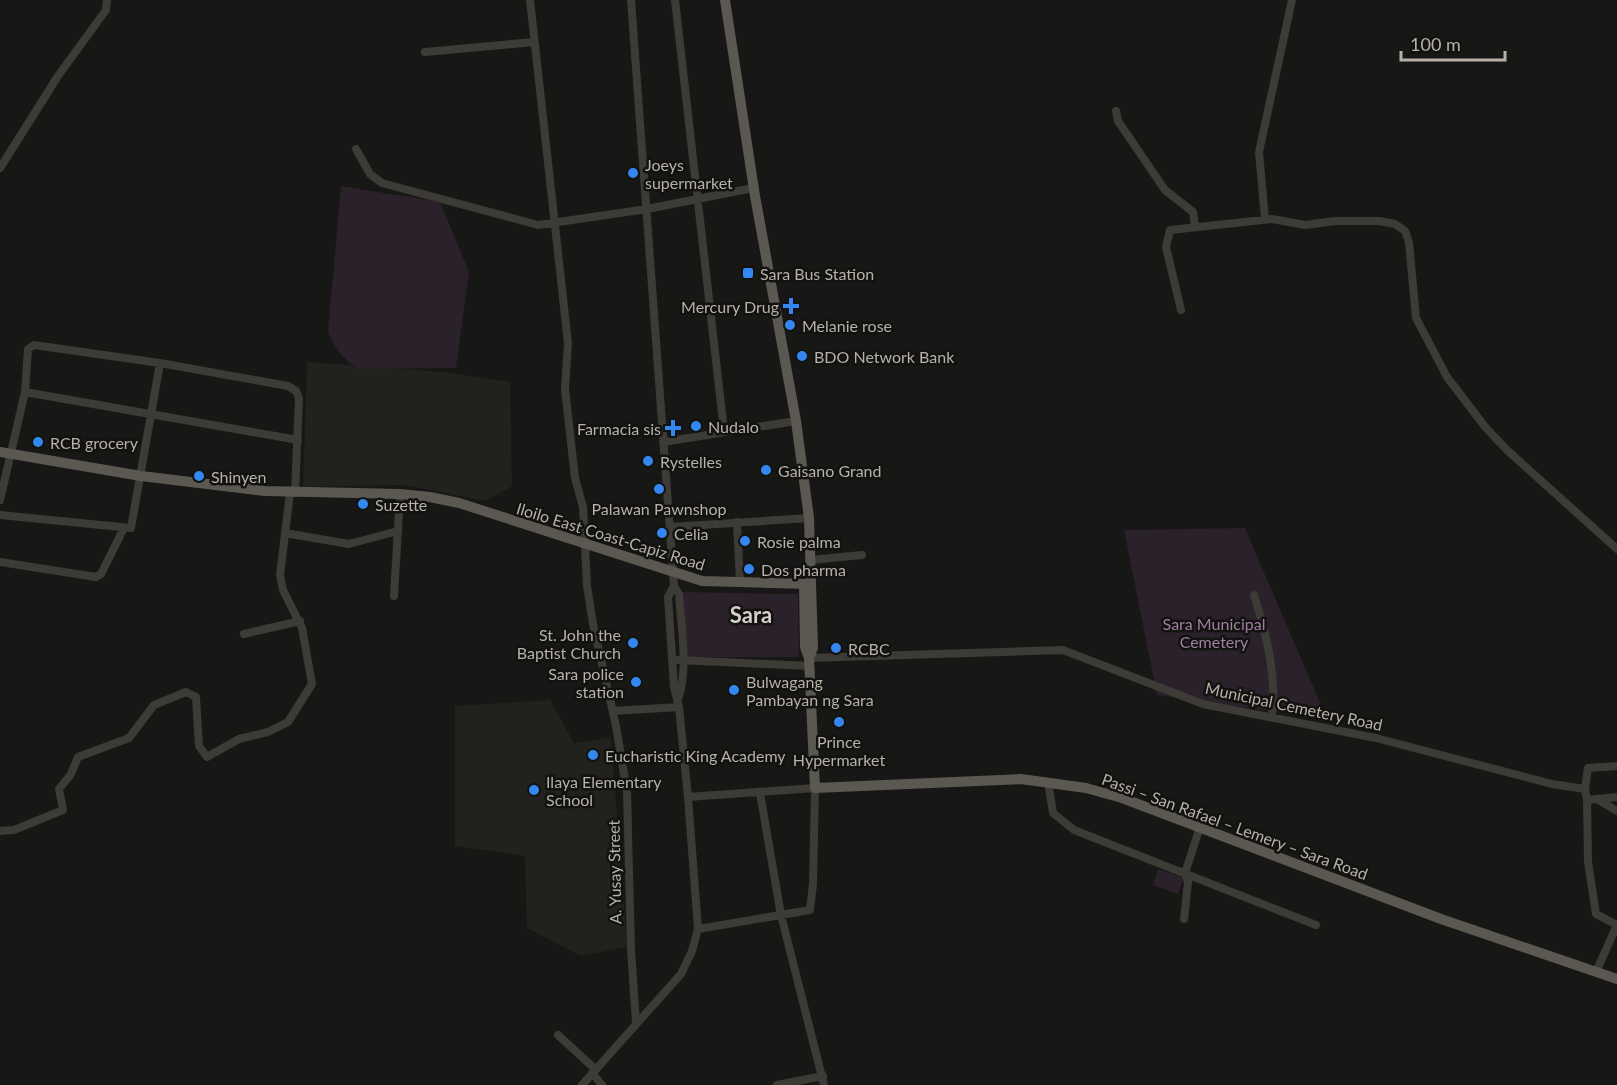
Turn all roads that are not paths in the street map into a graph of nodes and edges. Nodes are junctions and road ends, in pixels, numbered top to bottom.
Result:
1 (107, 0) edge
2 (530, 0) edge
3 (631, 0) edge
4 (675, 0) edge
5 (724, 0) edge
6 (1292, 0) edge
7 (534, 42) junction
8 (425, 51) dead end
9 (1116, 111) dead end
10 (356, 148) dead end
11 (0, 168) edge
12 (753, 188) junction
13 (696, 200) junction
14 (647, 209) junction
15 (1265, 219) junction
16 (554, 224) junction
17 (1195, 226) junction
18 (1181, 310) dead end
19 (160, 363) junction
20 (25, 392) junction
21 (152, 414) junction
22 (796, 421) junction
23 (724, 431) junction
24 (298, 440) junction
25 (663, 442) junction
26 (5, 453) edge
27 (141, 476) junction
28 (293, 493) junction
29 (400, 494) junction
30 (0, 500) edge
31 (0, 515) edge
32 (809, 518) junction
33 (737, 522) junction
34 (671, 527) junction
35 (124, 528) junction
36 (398, 531) junction
37 (285, 533) junction
38 (584, 545) junction
39 (1617, 549) edge
40 (862, 555) dead end
41 (810, 560) junction
42 (0, 562) edge
43 (673, 574) junction
44 (740, 582) junction
45 (806, 584) junction
46 (674, 586) junction
47 (1254, 595) dead end
48 (394, 596) dead end
49 (300, 621) junction
50 (244, 634) dead end
51 (673, 658) junction
52 (683, 661) junction
53 (810, 662) junction
54 (678, 703) junction
55 (613, 711) junction
56 (1272, 716) junction
57 (1617, 766) edge
58 (1048, 782) junction
59 (815, 788) junction
60 (1585, 789) junction
61 (760, 793) junction
62 (688, 797) junction
63 (1617, 797) edge
64 (1597, 798) junction
65 (1587, 800) junction
66 (1617, 811) edge
67 (1200, 827) junction
68 (0, 831) edge
69 (1185, 873) junction
70 (781, 915) junction
71 (1184, 919) dead end
72 (1617, 925) edge
73 (1316, 926) dead end
74 (698, 929) junction
75 (1596, 972) junction
76 (1617, 979) edge
77 (636, 1023) junction
78 (558, 1035) dead end
79 (594, 1071) junction
80 (824, 1081) edge
81 (582, 1085) edge
82 (602, 1085) edge
83 (777, 1085) edge

1 - 11 street
2 - 7 street, A. Yusay Street
3 - 14 street
4 - 13 street
5 - 12 main road
6 - 15 street
7 - 8 street
7 - 16 street, A. Yusay Street
9 - 17 street
10 - 16 street
12 - 13 street
12 - 22 main road
13 - 14 street
13 - 23 street
14 - 16 street
14 - 25 street
15 - 17 street
15 - 39 street
16 - 38 street, A. Yusay Street
17 - 18 street
19 - 20 street
19 - 21 street
19 - 24 street
20 - 21 street
20 - 26 street
21 - 24 street
21 - 27 street
22 - 23 street
22 - 32 main road
23 - 25 street
24 - 28 street
25 - 34 street
26 - 27 main road, Iloilo East Coast-Capiz Road
26 - 30 street
27 - 28 main road, Iloilo East Coast-Capiz Road
27 - 35 street
28 - 29 main road, Iloilo East Coast-Capiz Road
28 - 37 street
29 - 36 street
29 - 38 main road, Iloilo East Coast-Capiz Road
31 - 35 street
32 - 33 street
32 - 41 main road
33 - 34 street
33 - 44 street
34 - 43 street
35 - 42 street
36 - 37 street
36 - 48 street
37 - 49 street
38 - 43 main road, Iloilo East Coast-Capiz Road
38 - 55 street, A. Yusay Street
40 - 41 street
41 - 45 main road
43 - 44 main road, Iloilo East Coast-Capiz Road
43 - 46 street
44 - 45 main road, Iloilo East Coast-Capiz Road
45 - 53 main road
46 - 51 street
46 - 52 street
47 - 56 street
49 - 50 street
49 - 68 street
51 - 52 street, Municipal Cemetery Road
51 - 54 street
52 - 53 street, Municipal Cemetery Road
52 - 54 street
53 - 56 street, Municipal Cemetery Road
53 - 59 main road
54 - 55 street
54 - 62 street
55 - 77 street, A. Yusay Street
56 - 60 street, Municipal Cemetery Road
57 - 60 street
58 - 59 main road, Passi – San Rafael – Lemery – Sara Road
58 - 67 main road, Passi – San Rafael – Lemery – Sara Road
58 - 69 street
59 - 61 street
59 - 70 street
60 - 65 street
61 - 62 street
61 - 70 street
62 - 74 street
63 - 64 street
64 - 65 street
64 - 66 street
65 - 72 street
67 - 69 street
67 - 75 main road, Passi – San Rafael – Lemery – Sara Road
69 - 71 street
69 - 73 street
70 - 74 street
70 - 80 street
72 - 75 street
74 - 77 street
75 - 76 main road, Passi – San Rafael – Lemery – Sara Road
77 - 79 street
78 - 79 street
79 - 81 street
79 - 82 street
80 - 83 street

